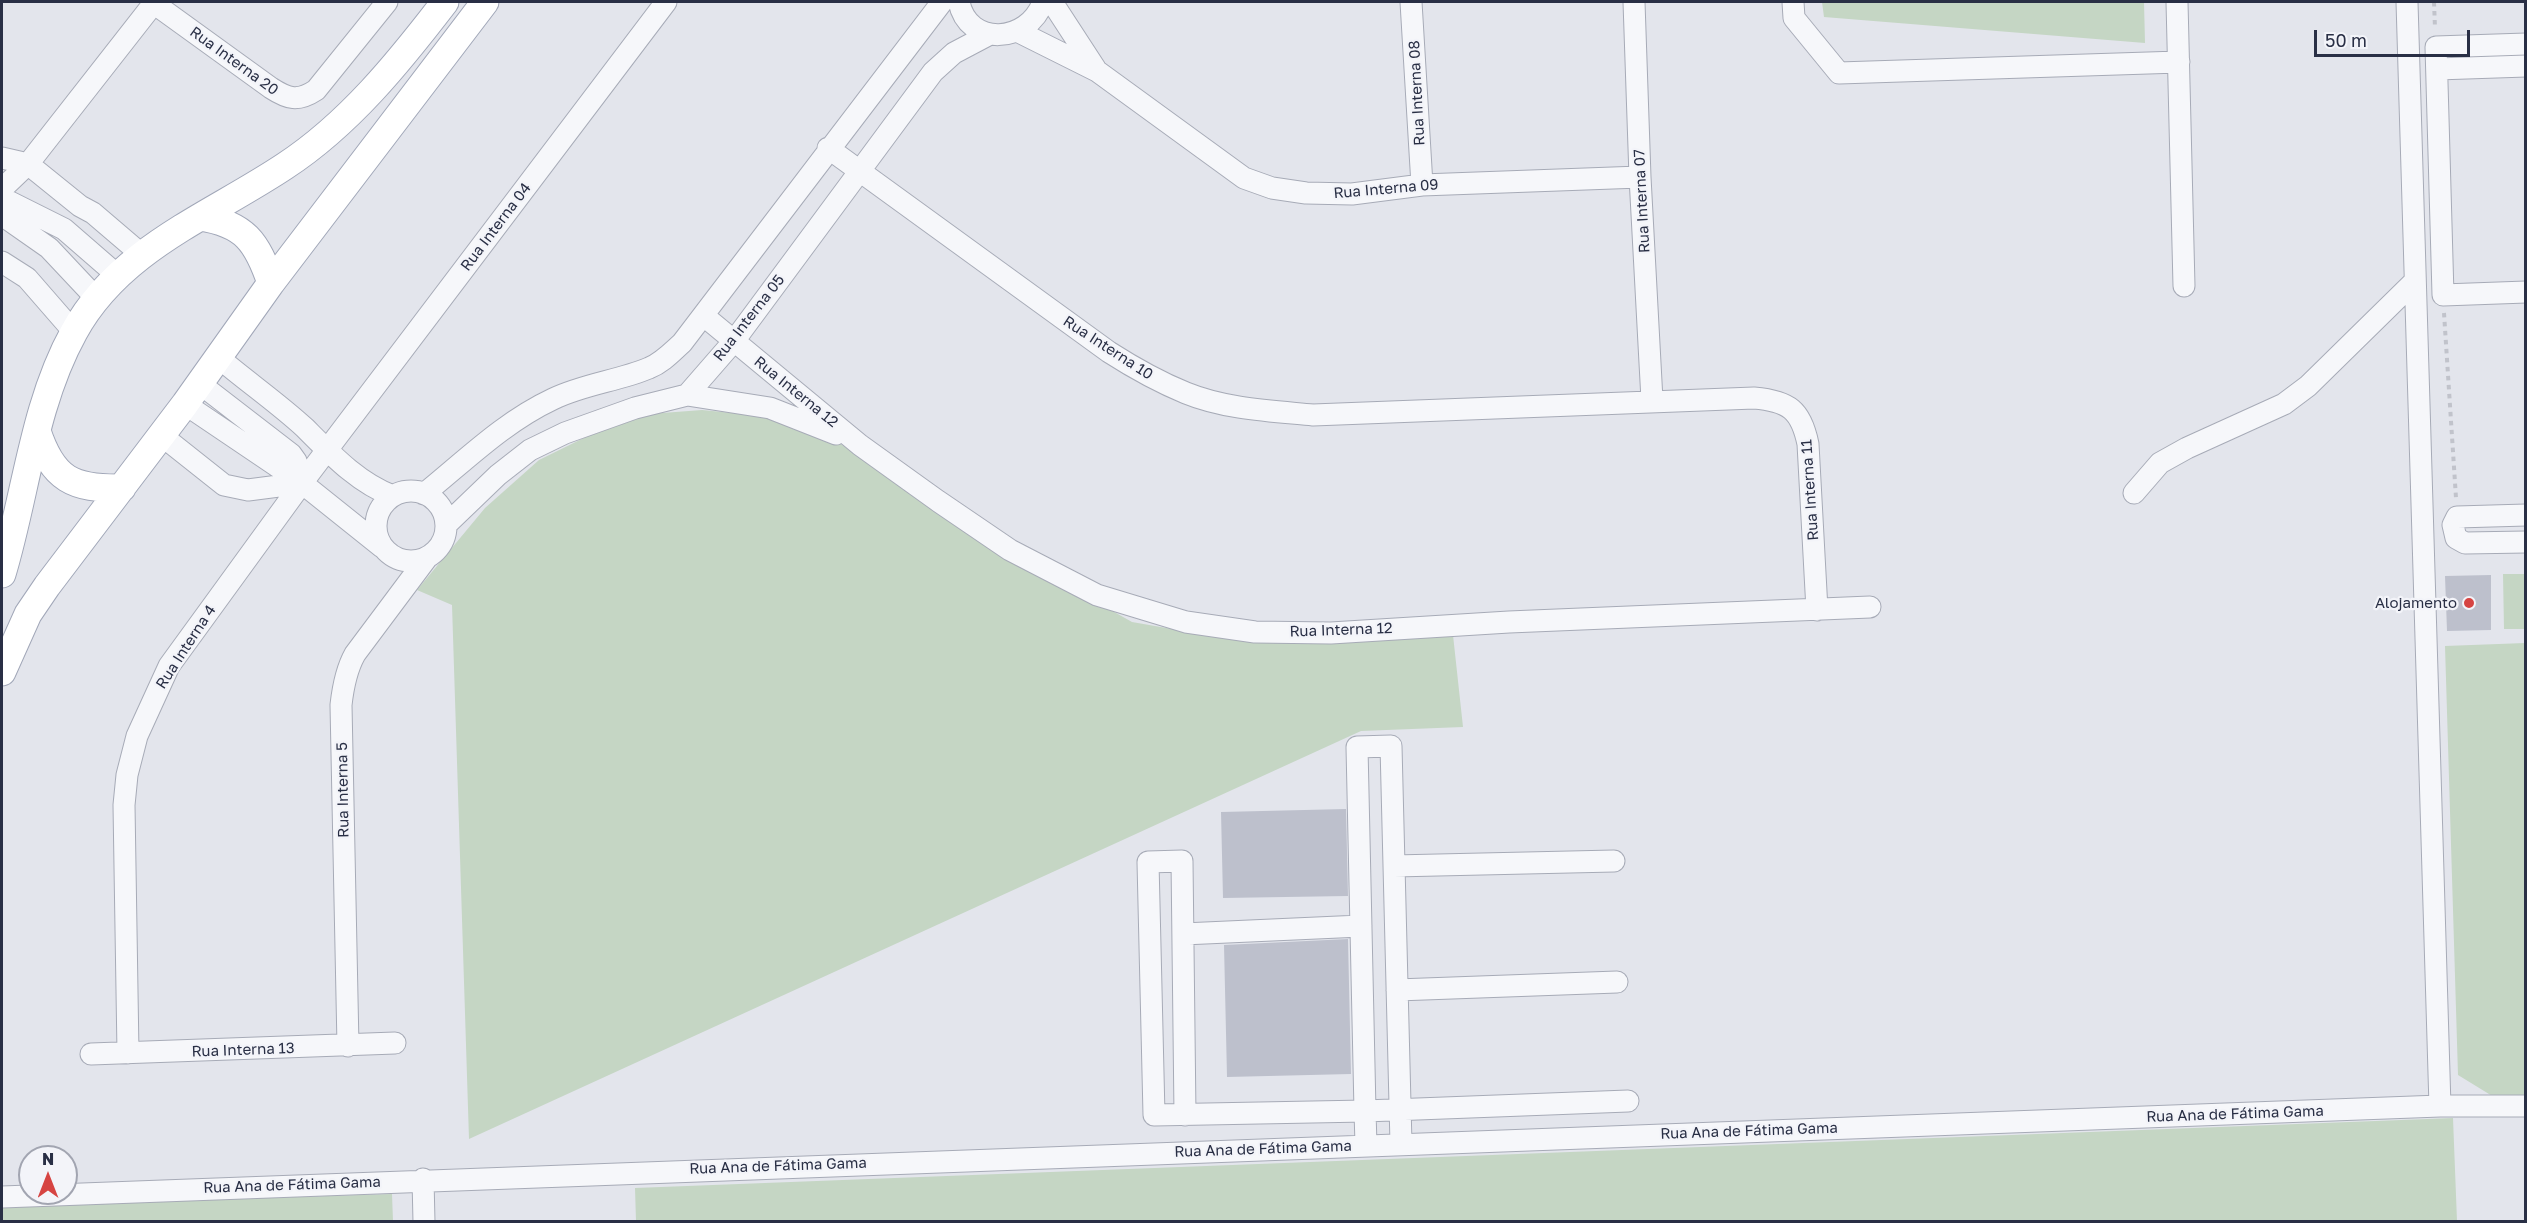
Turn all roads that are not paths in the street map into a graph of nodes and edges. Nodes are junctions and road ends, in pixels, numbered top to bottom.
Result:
1 (153, 2) edge
2 (387, 2) edge
3 (445, 2) edge
4 (485, 2) edge
5 (666, 2) edge
6 (942, 2) edge
7 (959, 2) edge
8 (1043, 2) edge
9 (1052, 2) edge
10 (1411, 2) edge
11 (1634, 2) edge
12 (1793, 2) edge
13 (2178, 2) edge
14 (2407, 2) edge
15 (1019, 32) junction
16 (990, 34) junction
17 (2526, 44) edge
18 (2179, 62) junction
19 (2526, 66) edge
20 (2437, 69) junction
21 (1097, 71) junction
22 (828, 148) junction
23 (2, 158) edge
24 (28, 164) junction
25 (860, 170) junction
26 (1640, 177) junction
27 (1422, 185) junction
28 (2, 193) edge
29 (200, 218) junction
30 (141, 254) junction
31 (2, 262) edge
32 (117, 275) junction
33 (2415, 281) junction
34 (271, 283) junction
35 (2184, 286) dead end
36 (2526, 292) edge
37 (96, 298) junction
38 (704, 316) junction
39 (74, 332) junction
40 (734, 341) junction
41 (218, 357) junction
42 (192, 394) junction
43 (687, 395) junction
44 (1653, 400) junction
45 (38, 430) junction
46 (161, 435) junction
47 (860, 445) junction
48 (327, 452) junction
49 (302, 483) junction
50 (122, 488) junction
51 (2134, 493) dead end
52 (424, 494) junction
53 (393, 496) junction
54 (2526, 515) edge
55 (447, 524) junction
56 (2526, 542) edge
57 (382, 547) junction
58 (426, 558) junction
59 (2, 574) edge
60 (1870, 608) dead end
61 (1817, 610) junction
62 (2, 672) edge
63 (1614, 861) dead end
64 (1394, 866) junction
65 (1361, 926) junction
66 (1183, 934) junction
67 (1617, 982) dead end
68 (1397, 990) junction
69 (395, 1043) dead end
70 (348, 1046) junction
71 (128, 1053) junction
72 (91, 1054) dead end
73 (1628, 1101) dead end
74 (2526, 1106) edge
75 (2440, 1107) junction
76 (1400, 1110) junction
77 (1365, 1111) junction
78 (1185, 1115) junction
79 (1401, 1144) junction
80 (1366, 1145) junction
81 (423, 1179) junction
82 (2, 1197) edge
83 (424, 1221) edge

1 - 2 street, Rua Interna 20
1 - 24 street
3 - 29 main road
4 - 34 main road
5 - 48 street, Rua Interna 04
6 - 22 street
7 - 16 street
8 - 15 street
9 - 21 street, Rua Interna 09
10 - 27 street, Rua Interna 08
11 - 26 street, Rua Interna 07
12 - 18 street
13 - 18 street
14 - 33 street
15 - 16 street
15 - 21 street, Rua Interna 09
16 - 25 street, Rua Interna 05
17 - 20 street
18 - 35 street
19 - 20 street
20 - 36 street
21 - 27 street, Rua Interna 09
22 - 25 street, Rua Interna 10
22 - 38 street
23 - 24 street
24 - 28 street
24 - 30 street
25 - 40 street, Rua Interna 05
25 - 44 street, Rua Interna 10
26 - 27 street, Rua Interna 09
26 - 44 street, Rua Interna 07
28 - 32 street
28 - 37 street
29 - 30 main road
29 - 34 main road
30 - 32 main road
31 - 39 street
32 - 37 main road
33 - 51 street
33 - 75 street
34 - 41 main road
37 - 39 main road
38 - 40 street, Rua Interna 12
38 - 52 street
39 - 45 main road
40 - 43 street, Rua Interna 05
40 - 47 street, Rua Interna 12
41 - 42 main road
41 - 48 street
42 - 46 main road
42 - 49 street
42 - 49 street
43 - 47 street, Rua Interna 12
43 - 55 street
44 - 61 street, Rua Interna 11
45 - 50 main road
45 - 59 main road
46 - 49 street
46 - 50 main road
47 - 61 street, Rua Interna 12
48 - 49 street, Rua Interna 4
48 - 53 street
49 - 57 street
49 - 71 street, Rua Interna 4
50 - 62 main road
52 - 53 street
52 - 55 street
53 - 57 street
54 - 56 street
55 - 58 street
57 - 58 street
58 - 70 street, Rua Interna 5
60 - 61 street, Rua Interna 12
63 - 64 street
64 - 65 street
64 - 68 street
65 - 66 street
65 - 77 street
66 - 78 street
66 - 78 street
67 - 68 street
68 - 76 street
69 - 70 street, Rua Interna 13
70 - 71 street, Rua Interna 13
71 - 72 street, Rua Interna 13
73 - 76 street
74 - 75 street, Rua Ana de Fátima Gama
75 - 79 street, Rua Ana de Fátima Gama
76 - 77 street
76 - 79 street
77 - 78 street
77 - 80 street
79 - 80 street, Rua Ana de Fátima Gama
80 - 81 street, Rua Ana de Fátima Gama
81 - 82 street, Rua Ana de Fátima Gama
81 - 83 street

